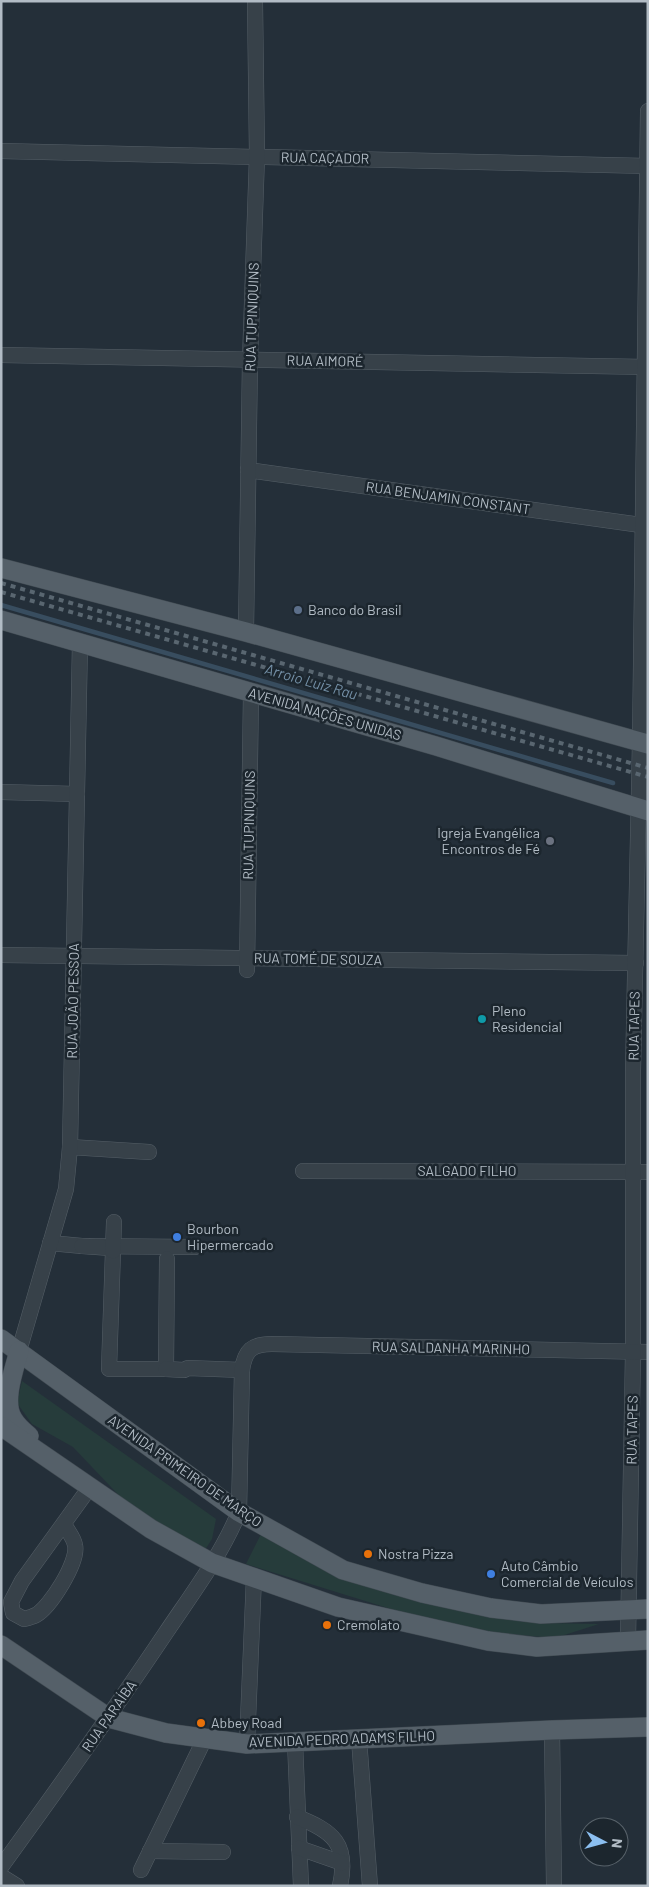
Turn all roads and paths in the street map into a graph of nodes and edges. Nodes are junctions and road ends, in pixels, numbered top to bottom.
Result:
1 (255, 1) edge
2 (648, 111) edge
3 (1, 151) edge
4 (257, 156) junction
5 (647, 166) edge
6 (1, 355) edge
7 (250, 360) junction
8 (646, 367) edge
9 (248, 470) junction
10 (645, 525) edge
11 (1, 568) edge
12 (1, 620) edge
13 (246, 632) junction
14 (80, 643) junction
15 (252, 693) junction
16 (644, 743) edge
17 (1, 792) edge
18 (77, 794) junction
19 (643, 809) edge
20 (1, 955) edge
21 (75, 956) junction
22 (636, 963) junction
23 (247, 964) junction
24 (641, 994) edge
25 (641, 1072) edge
26 (70, 1147) junction
27 (148, 1152) dead end
28 (303, 1172) dead end
29 (632, 1172) junction
30 (648, 1172) edge
31 (114, 1222) dead end
32 (50, 1243) junction
33 (195, 1247) dead end
34 (113, 1248) junction
35 (167, 1259) dead end
36 (1, 1339) edge
37 (19, 1351) junction
38 (640, 1352) edge
39 (166, 1370) junction
40 (242, 1370) junction
41 (1, 1426) edge
42 (88, 1486) junction
43 (239, 1512) junction
44 (64, 1524) junction
45 (212, 1563) junction
46 (254, 1577) junction
47 (639, 1610) edge
48 (628, 1640) junction
49 (648, 1640) edge
50 (1, 1645) edge
51 (109, 1718) junction
52 (648, 1727) edge
53 (552, 1730) junction
54 (205, 1738) junction
55 (359, 1739) junction
56 (295, 1742) junction
57 (247, 1744) junction
58 (297, 1817) junction
59 (300, 1848) junction
60 (150, 1851) junction
61 (223, 1852) dead end
62 (342, 1863) junction
63 (1, 1867) edge
64 (141, 1870) dead end
65 (1, 1876) edge
66 (304, 1884) edge
67 (18, 1886) edge
68 (340, 1886) edge
69 (370, 1886) edge
70 (554, 1886) edge

1 - 4 street, RUA TUPINIQUINS
2 - 5 street, RUA TAPES
3 - 4 street, RUA CAÇADOR
4 - 5 street, RUA CAÇADOR
4 - 7 street, RUA TUPINIQUINS
5 - 8 street, RUA TAPES
6 - 7 street, RUA AIMORÉ
7 - 8 street, RUA AIMORÉ
7 - 9 street, RUA TUPINIQUINS
8 - 10 street, RUA TAPES
9 - 10 street, RUA BENJAMIN CONSTANT
9 - 13 street, RUA TUPINIQUINS
10 - 16 street, RUA TAPES
11 - 13 main road
12 - 14 main road, AVENIDA NAÇÕES UNIDAS
13 - 16 main road
14 - 15 main road, AVENIDA NAÇÕES UNIDAS
14 - 18 street, RUA JOÃO PESSOA
15 - 19 main road, AVENIDA NAÇÕES UNIDAS
15 - 23 street, RUA TUPINIQUINS
16 - 19 street, RUA TAPES
17 - 18 street
18 - 21 street, RUA JOÃO PESSOA
19 - 22 street, RUA TAPES
20 - 21 street, RUA TOMÉ DE SOUZA
21 - 23 street, RUA TOMÉ DE SOUZA
21 - 26 street, RUA JOÃO PESSOA
22 - 23 street, RUA TOMÉ DE SOUZA
22 - 24 street, RUA TAPES
24 - 25 street, RUA TAPES
25 - 29 street, RUA TAPES
26 - 27 street
26 - 32 street, RUA JOÃO PESSOA
28 - 29 street, SALGADO FILHO
29 - 30 street, SALGADO FILHO
29 - 38 street, RUA TAPES
31 - 34 street
32 - 34 street
32 - 37 street, RUA JOÃO PESSOA
33 - 34 street
34 - 39 street
35 - 39 street
36 - 37 main road, AVENIDA PRIMEIRO DE MARÇO
37 - 42 main road
37 - 43 main road, AVENIDA PRIMEIRO DE MARÇO
38 - 40 street, RUA SALDANHA MARINHO
38 - 47 street, RUA TAPES
39 - 40 street
40 - 43 street
41 - 42 main road
42 - 44 street
42 - 45 main road
43 - 45 street, RUA PARAÍBA
43 - 47 main road, AVENIDA PRIMEIRO DE MARÇO
44 - 44 street
45 - 46 main road
45 - 51 street, RUA PARAÍBA
46 - 48 main road
46 - 57 street
47 - 48 street, RUA TAPES
48 - 49 main road
50 - 51 main road, AVENIDA PEDRO ADAMS FILHO
51 - 54 main road, AVENIDA PEDRO ADAMS FILHO
51 - 63 street, RUA PARAÍBA
52 - 53 main road, AVENIDA PEDRO ADAMS FILHO
53 - 55 main road, AVENIDA PEDRO ADAMS FILHO
53 - 70 street
54 - 57 main road, AVENIDA PEDRO ADAMS FILHO
54 - 60 street
55 - 56 main road, AVENIDA PEDRO ADAMS FILHO
55 - 69 street
56 - 57 main road, AVENIDA PEDRO ADAMS FILHO
56 - 58 street
58 - 59 street
58 - 62 street
59 - 62 street
59 - 66 street
60 - 61 street
60 - 64 street
62 - 68 street
65 - 67 street

